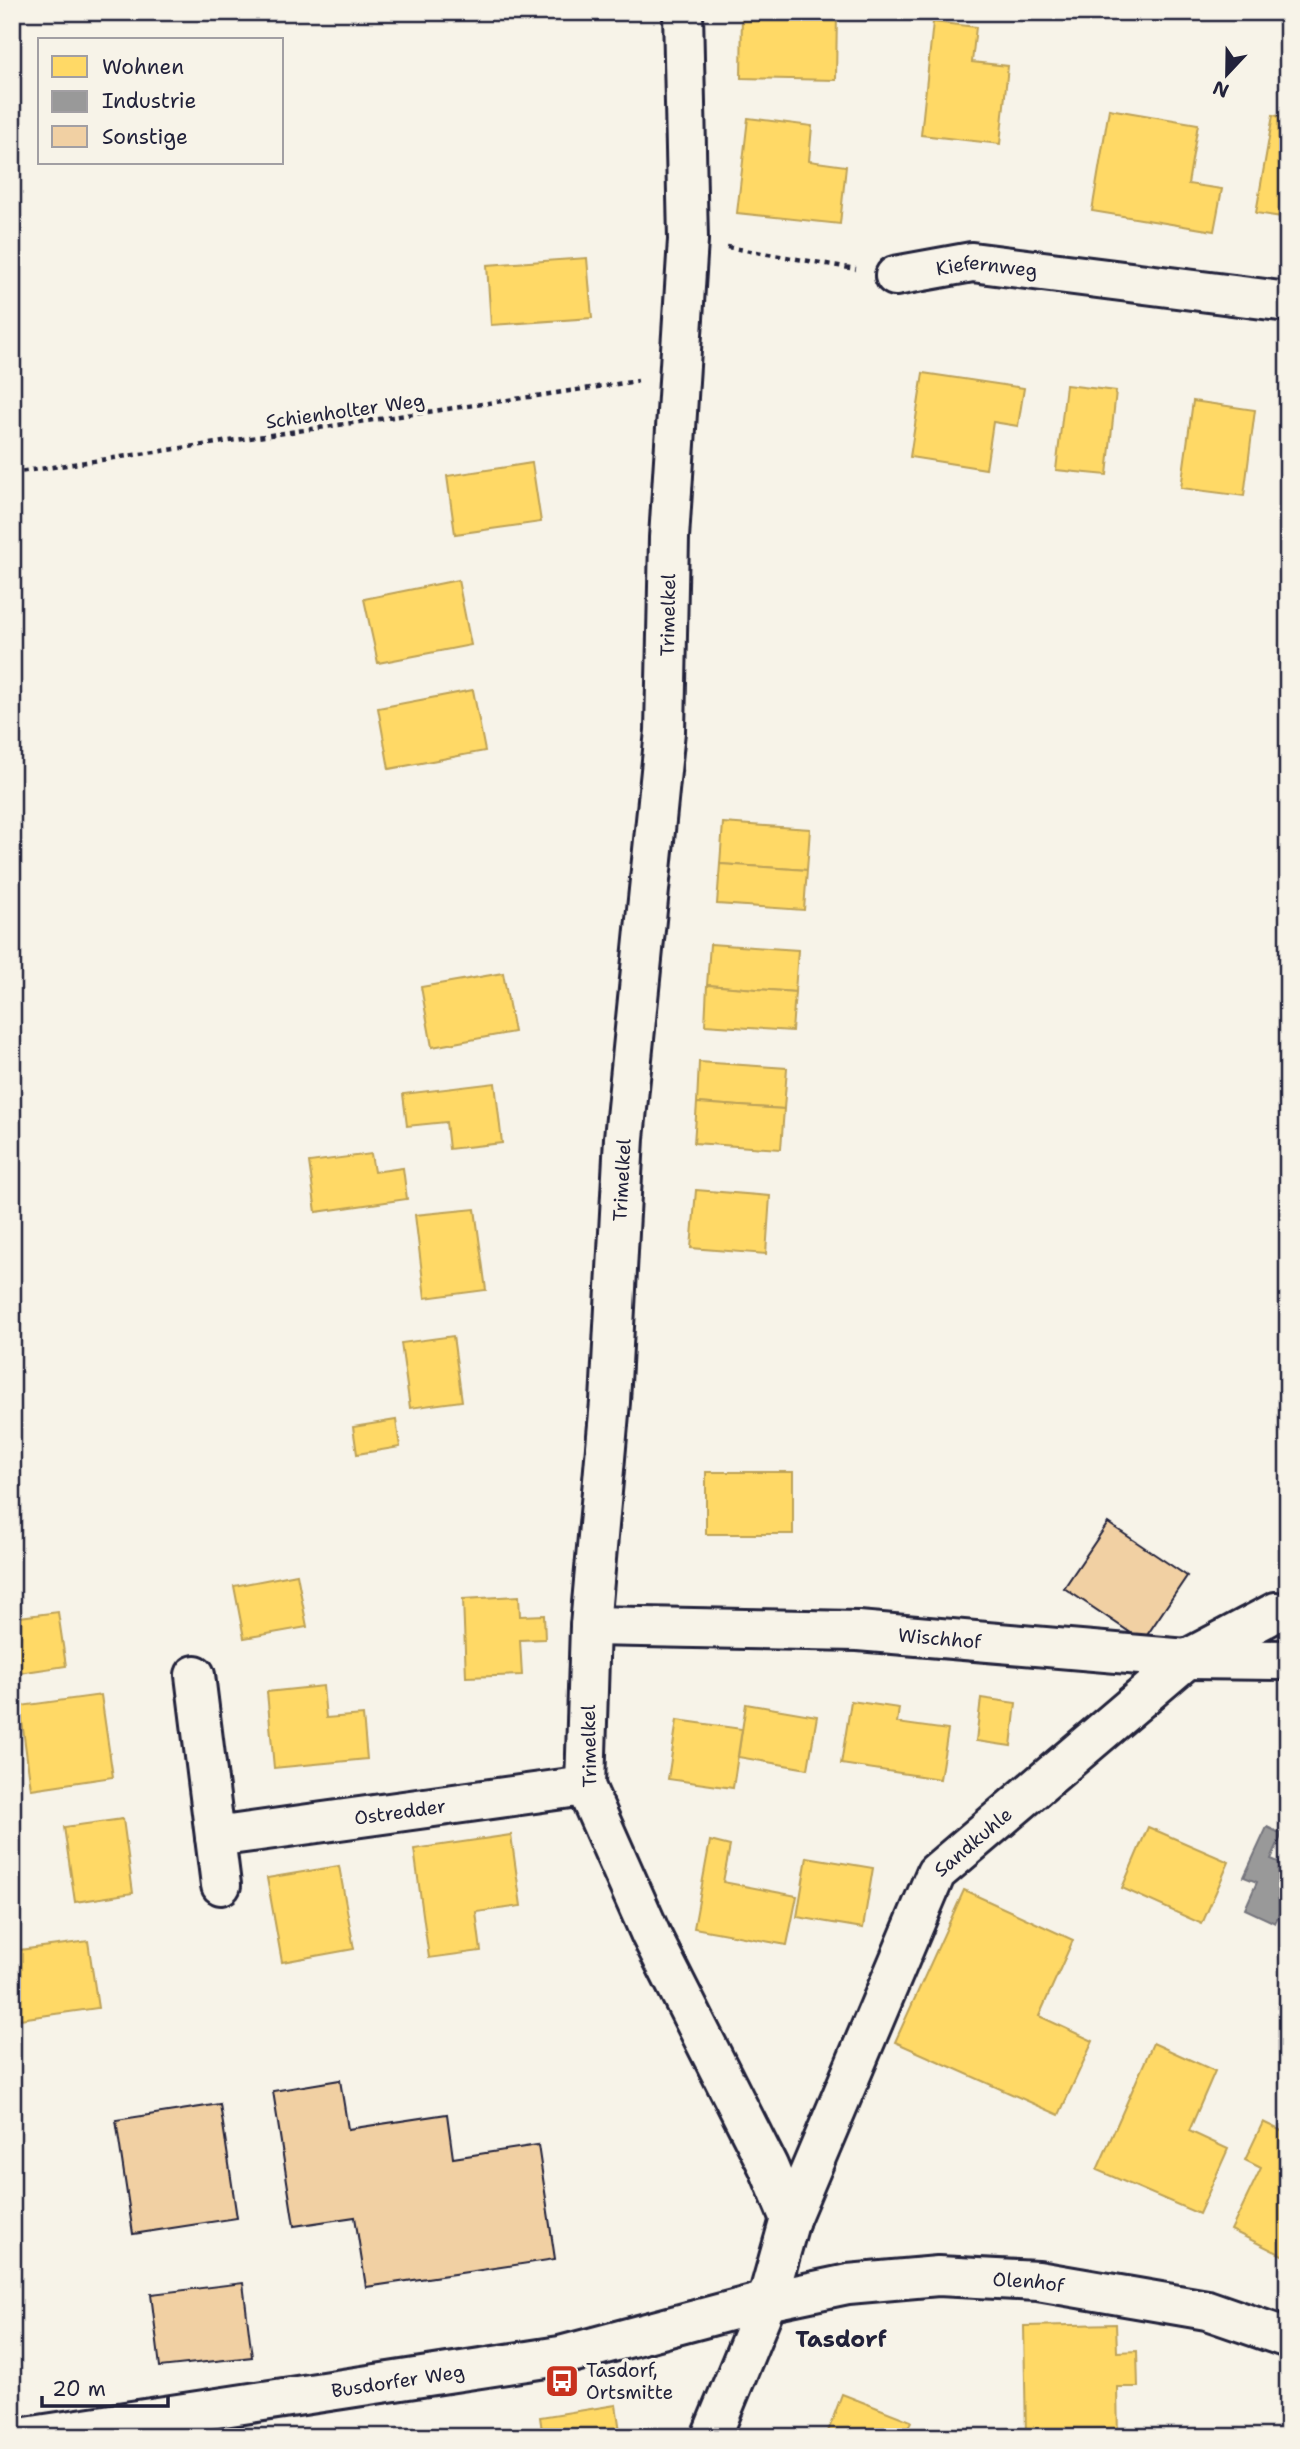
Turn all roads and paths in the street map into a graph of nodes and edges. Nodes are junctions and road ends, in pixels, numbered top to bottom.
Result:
1 (683, 12) edge
2 (688, 240) junction
3 (895, 276) joint
4 (1288, 302) edge
5 (680, 374) junction
6 (12, 473) edge
7 (1276, 1612) dead end
8 (590, 1626) junction
9 (1187, 1659) junction
10 (1288, 1660) edge
11 (195, 1675) dead end
12 (585, 1786) junction
13 (215, 1837) junction
14 (221, 1885) dead end
15 (790, 2220) junction
16 (767, 2301) junction
17 (1288, 2338) edge
18 (26, 2437) edge
19 (711, 2437) edge

1 - 2 street, Trimelkel
2 - 3 path
2 - 5 street, Trimelkel
3 - 4 street, Kiefernweg
5 - 6 path, Schienholter Weg
5 - 8 street, Trimelkel
7 - 9 street, Sandkuhle
8 - 9 street, Wischhof
8 - 12 street, Trimelkel
9 - 10 street, Wischhof
9 - 15 street, Sandkuhle
11 - 13 street
12 - 13 street, Ostredder
12 - 15 street, Trimelkel
13 - 14 street
15 - 16 street
16 - 17 street, Olenhof
16 - 18 street, Busdorfer Weg
16 - 19 street

